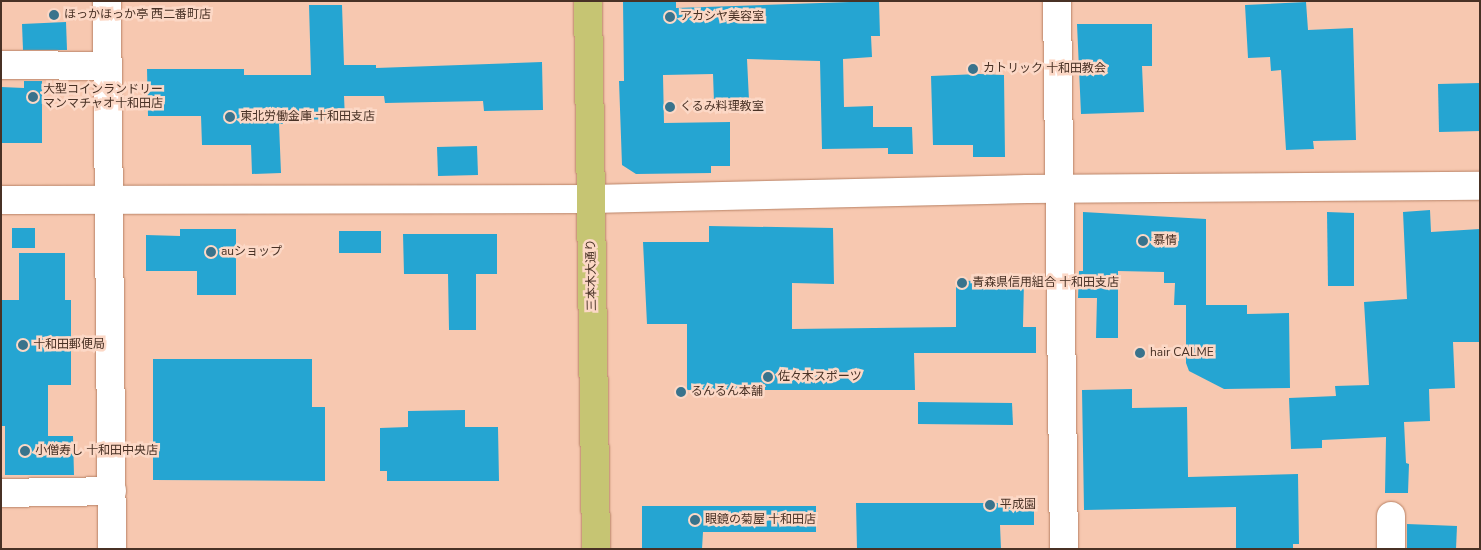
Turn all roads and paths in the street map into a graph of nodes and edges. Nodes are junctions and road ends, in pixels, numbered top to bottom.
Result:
1 (107, 1) edge
2 (588, 1) edge
3 (1057, 1) edge
4 (1, 65) edge
5 (107, 66) junction
6 (1480, 186) edge
7 (1058, 189) junction
8 (591, 199) junction
9 (1, 200) edge
10 (108, 201) junction
11 (112, 491) junction
12 (1, 493) edge
13 (1391, 516) dead end
14 (112, 549) edge
15 (596, 549) edge
16 (1064, 549) edge
17 (1391, 549) edge

1 - 5 street
2 - 8 highway, 三本木大通り
3 - 7 street
4 - 5 street
5 - 10 street
6 - 7 street
7 - 8 street
7 - 16 street
8 - 10 street
8 - 15 highway, 三本木大通り
9 - 10 street
10 - 11 street
11 - 12 street
11 - 14 street
13 - 17 street

